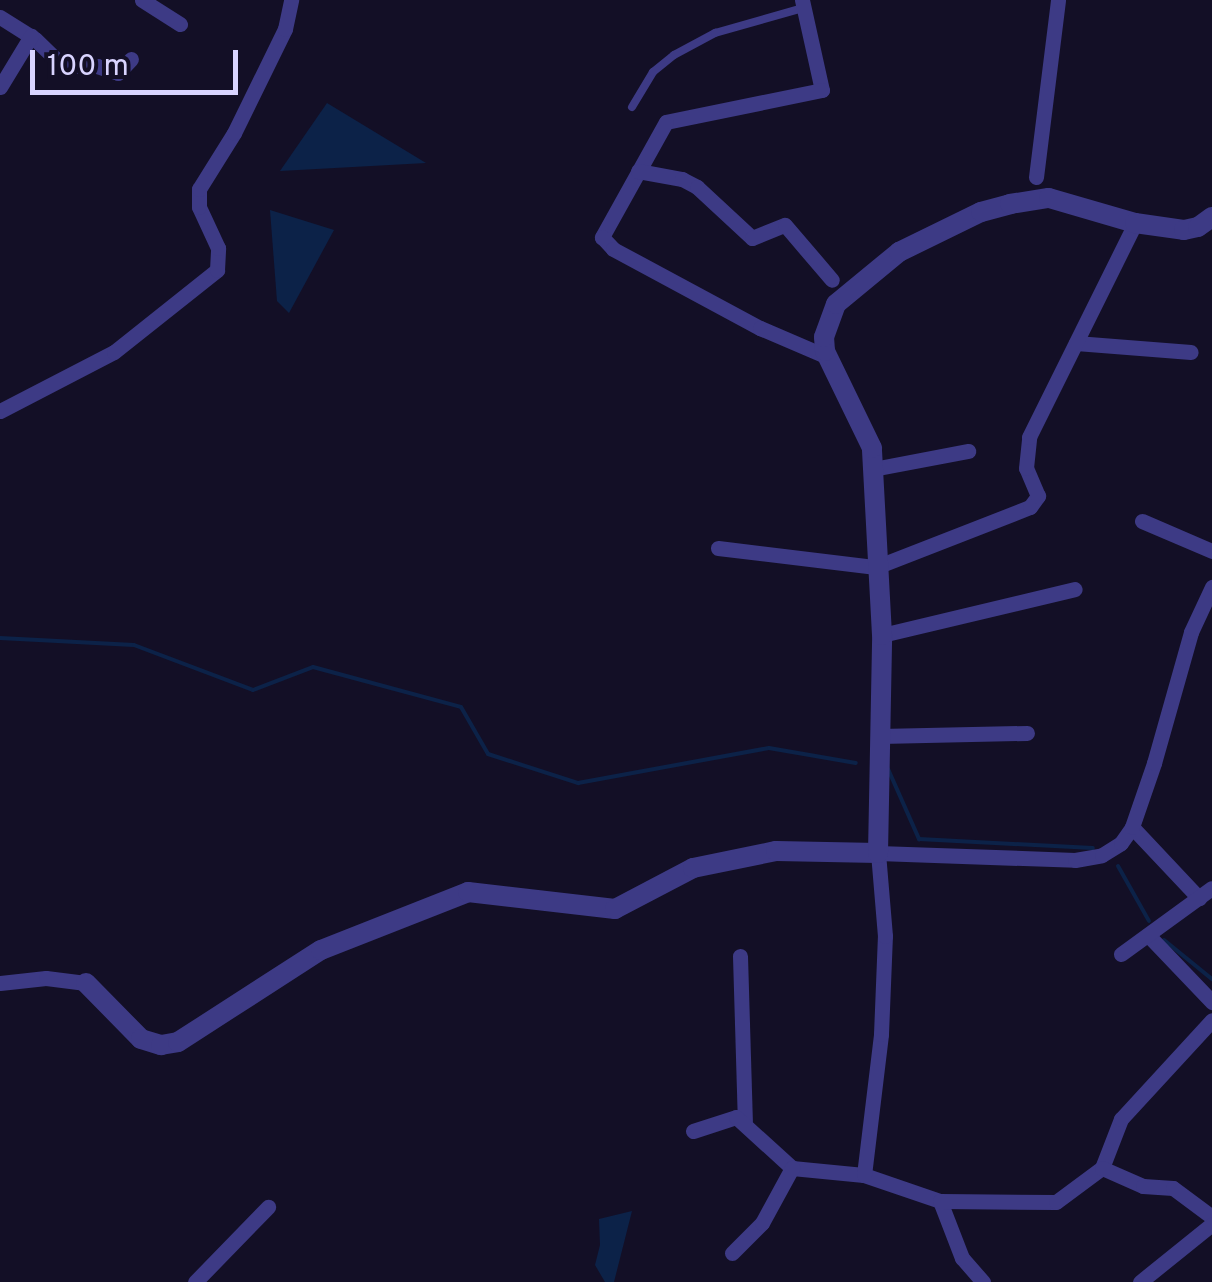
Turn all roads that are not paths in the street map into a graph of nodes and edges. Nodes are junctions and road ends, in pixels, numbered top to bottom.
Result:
1 (142, 0) edge
2 (291, 0) edge
3 (1058, 0) edge
4 (803, 4) edge
5 (0, 17) edge
6 (180, 24) dead end
7 (30, 36) junction
8 (131, 58) dead end
9 (0, 87) edge
10 (632, 107) dead end
11 (638, 171) junction
12 (1036, 177) dead end
13 (1212, 217) edge
14 (1135, 223) junction
15 (832, 280) dead end
16 (1076, 343) junction
17 (1192, 352) dead end
18 (828, 357) junction
19 (0, 411) edge
20 (968, 451) dead end
21 (873, 469) junction
22 (1142, 521) dead end
23 (718, 548) dead end
24 (1212, 550) edge
25 (876, 566) junction
26 (1212, 587) edge
27 (1075, 589) dead end
28 (882, 635) junction
29 (1027, 734) dead end
30 (880, 736) junction
31 (1132, 826) junction
32 (878, 854) junction
33 (1206, 893) edge
34 (1148, 935) junction
35 (1122, 954) dead end
36 (740, 956) dead end
37 (0, 983) edge
38 (86, 983) joint
39 (1212, 1002) edge
40 (1212, 1020) edge
41 (745, 1121) junction
42 (692, 1132) dead end
43 (792, 1168) junction
44 (1102, 1168) junction
45 (864, 1175) junction
46 (940, 1201) junction
47 (268, 1207) dead end
48 (1212, 1220) edge
49 (732, 1253) dead end
50 (194, 1282) edge
51 (983, 1282) edge
52 (1140, 1282) edge

1 - 6 street
2 - 19 street
3 - 12 street
4 - 10 lane
4 - 11 street
5 - 7 street
7 - 8 street
7 - 9 street
11 - 15 street
11 - 18 street
13 - 14 street
14 - 16 street
14 - 18 street
16 - 17 street
16 - 25 street
18 - 21 street
20 - 21 street
21 - 25 street
22 - 24 street
23 - 25 street
25 - 28 street
26 - 31 street
27 - 28 street
28 - 30 street
29 - 30 street
30 - 32 street
31 - 32 street
31 - 33 street
32 - 38 street
32 - 45 street
33 - 34 street
34 - 35 street
34 - 39 street
36 - 41 street
37 - 38 street
40 - 44 street
41 - 42 street
41 - 43 street
43 - 45 street
43 - 49 street
44 - 46 street
44 - 48 street
45 - 46 street
46 - 51 street
47 - 50 street
48 - 52 street

